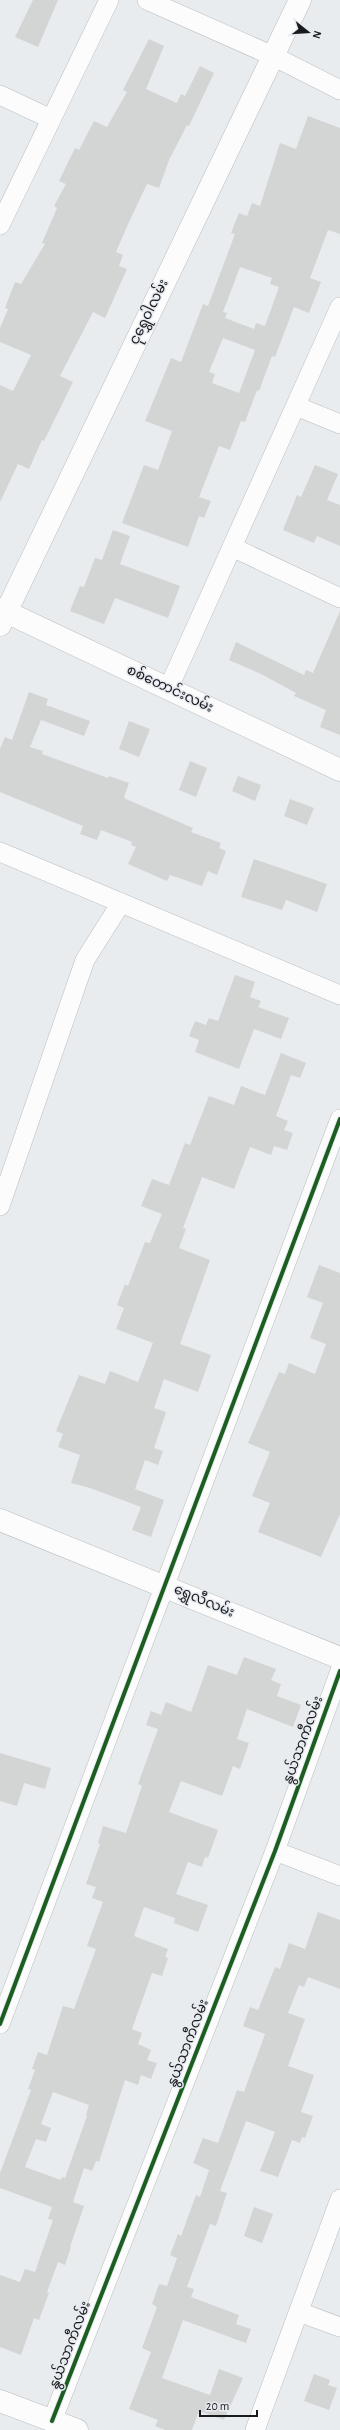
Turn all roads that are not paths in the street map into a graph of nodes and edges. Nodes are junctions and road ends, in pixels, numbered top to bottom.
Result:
1 (109, 0) edge
2 (147, 0) edge
3 (300, 0) edge
4 (273, 56) junction
5 (340, 90) edge
6 (0, 95) edge
7 (51, 119) junction
8 (0, 225) edge
9 (340, 307) edge
10 (296, 406) junction
11 (340, 424) edge
12 (232, 547) junction
13 (340, 598) edge
14 (2, 615) edge
15 (169, 688) junction
16 (340, 770) edge
17 (0, 852) edge
18 (121, 902) junction
19 (340, 995) edge
20 (340, 1119) edge
21 (0, 1206) edge
22 (0, 1520) edge
23 (166, 1586) junction
24 (340, 1658) edge
25 (340, 1671) edge
26 (275, 1851) junction
27 (340, 1876) edge
28 (0, 2024) edge
29 (340, 2199) edge
30 (299, 2312) junction
31 (340, 2327) edge
32 (0, 2401) edge
33 (52, 2421) junction
34 (77, 2430) edge
35 (255, 2430) edge

1 - 7 street
2 - 4 street
3 - 4 street, ငုရွှေဝါလမ်း
4 - 5 street
4 - 14 street, ငုရွှေဝါလမ်း
6 - 7 street
7 - 8 street
9 - 10 street
10 - 11 street
10 - 12 street
12 - 13 street
12 - 15 street
14 - 15 street, စစ်တောင်းလမ်း
15 - 16 street, စစ်တောင်းလမ်း
17 - 18 street
18 - 19 street
18 - 21 street
20 - 23 street
22 - 23 street, ရွှေလီလမ်း
23 - 24 street, ရွှေလီလမ်း
23 - 28 street
25 - 26 street, နွယ်သာကီလမ်း
26 - 27 street
26 - 33 street, နွယ်သာကီလမ်း
29 - 30 street
30 - 31 street
30 - 35 street
32 - 33 street
33 - 34 street

